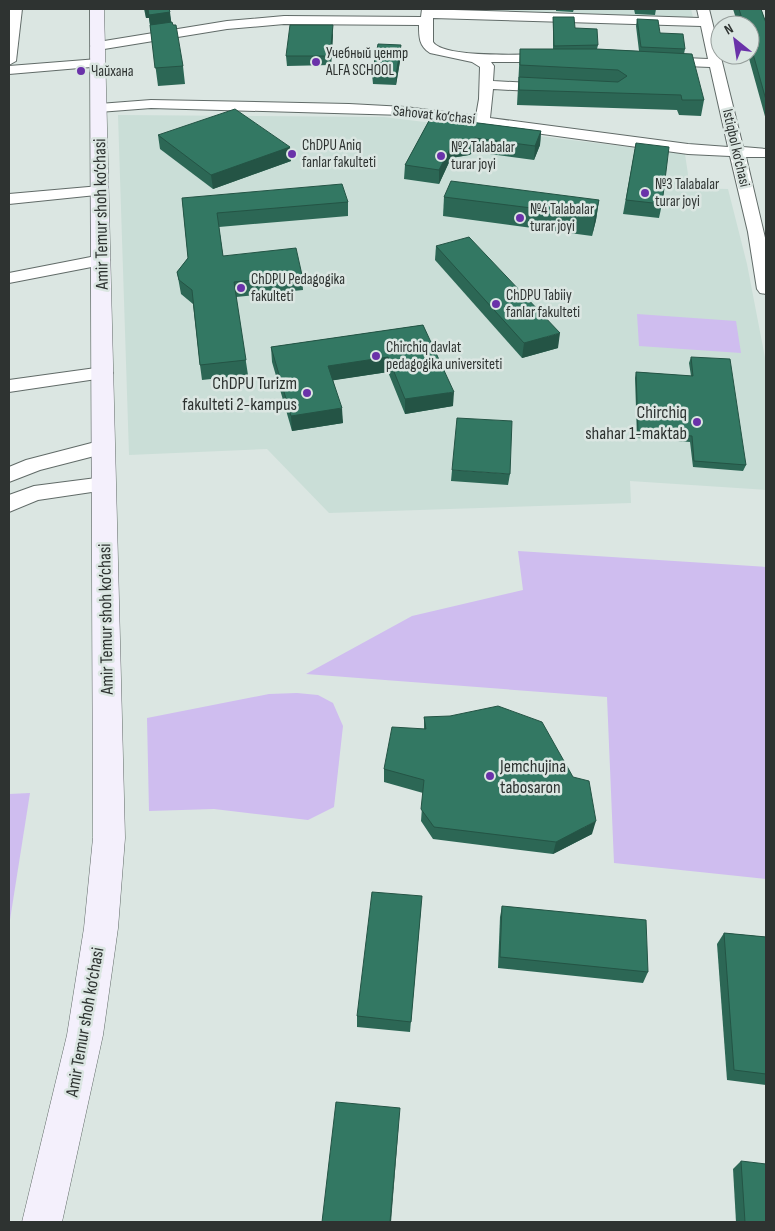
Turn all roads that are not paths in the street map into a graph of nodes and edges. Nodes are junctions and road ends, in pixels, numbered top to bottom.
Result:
1 (16, 9) edge
2 (96, 9) edge
3 (252, 9) edge
4 (427, 14) edge
5 (705, 16) edge
6 (256, 22) junction
7 (710, 37) edge
8 (98, 55) junction
9 (472, 58) junction
10 (567, 58) edge
11 (651, 60) edge
12 (9, 61) edge
13 (710, 63) edge
14 (716, 65) edge
15 (9, 70) edge
16 (487, 85) junction
17 (566, 89) edge
18 (99, 108) junction
19 (482, 121) junction
20 (736, 152) junction
21 (766, 153) edge
22 (100, 191) junction
23 (9, 199) edge
24 (101, 260) junction
25 (9, 278) edge
26 (766, 289) edge
27 (103, 373) junction
28 (9, 386) edge
29 (103, 447) junction
30 (9, 475) edge
31 (104, 484) junction
32 (9, 504) edge
33 (42, 1222) edge

1 - 12 street
2 - 8 main road, Amir Temur shoh ko‘chasi
3 - 6 street
4 - 5 street
4 - 6 street
4 - 9 street
5 - 7 street, Istiqbol ko‘chasi
6 - 8 street
8 - 15 street
8 - 18 main road, Amir Temur shoh ko‘chasi
9 - 10 street
9 - 16 street
11 - 13 street
14 - 20 street, Istiqbol ko‘chasi
16 - 17 street
16 - 19 street
18 - 19 street, Sahovat ko‘chasi
18 - 22 main road, Amir Temur shoh ko‘chasi
19 - 20 street, Sahovat ko‘chasi
20 - 21 street, Sahovat ko‘chasi
20 - 26 street, Istiqbol ko‘chasi
22 - 23 street
22 - 24 main road, Amir Temur shoh ko‘chasi
24 - 25 street
24 - 27 main road, Amir Temur shoh ko‘chasi
27 - 28 street
27 - 29 main road, Amir Temur shoh ko‘chasi
29 - 30 street
29 - 31 main road, Amir Temur shoh ko‘chasi
31 - 32 street
31 - 33 main road, Amir Temur shoh ko‘chasi

